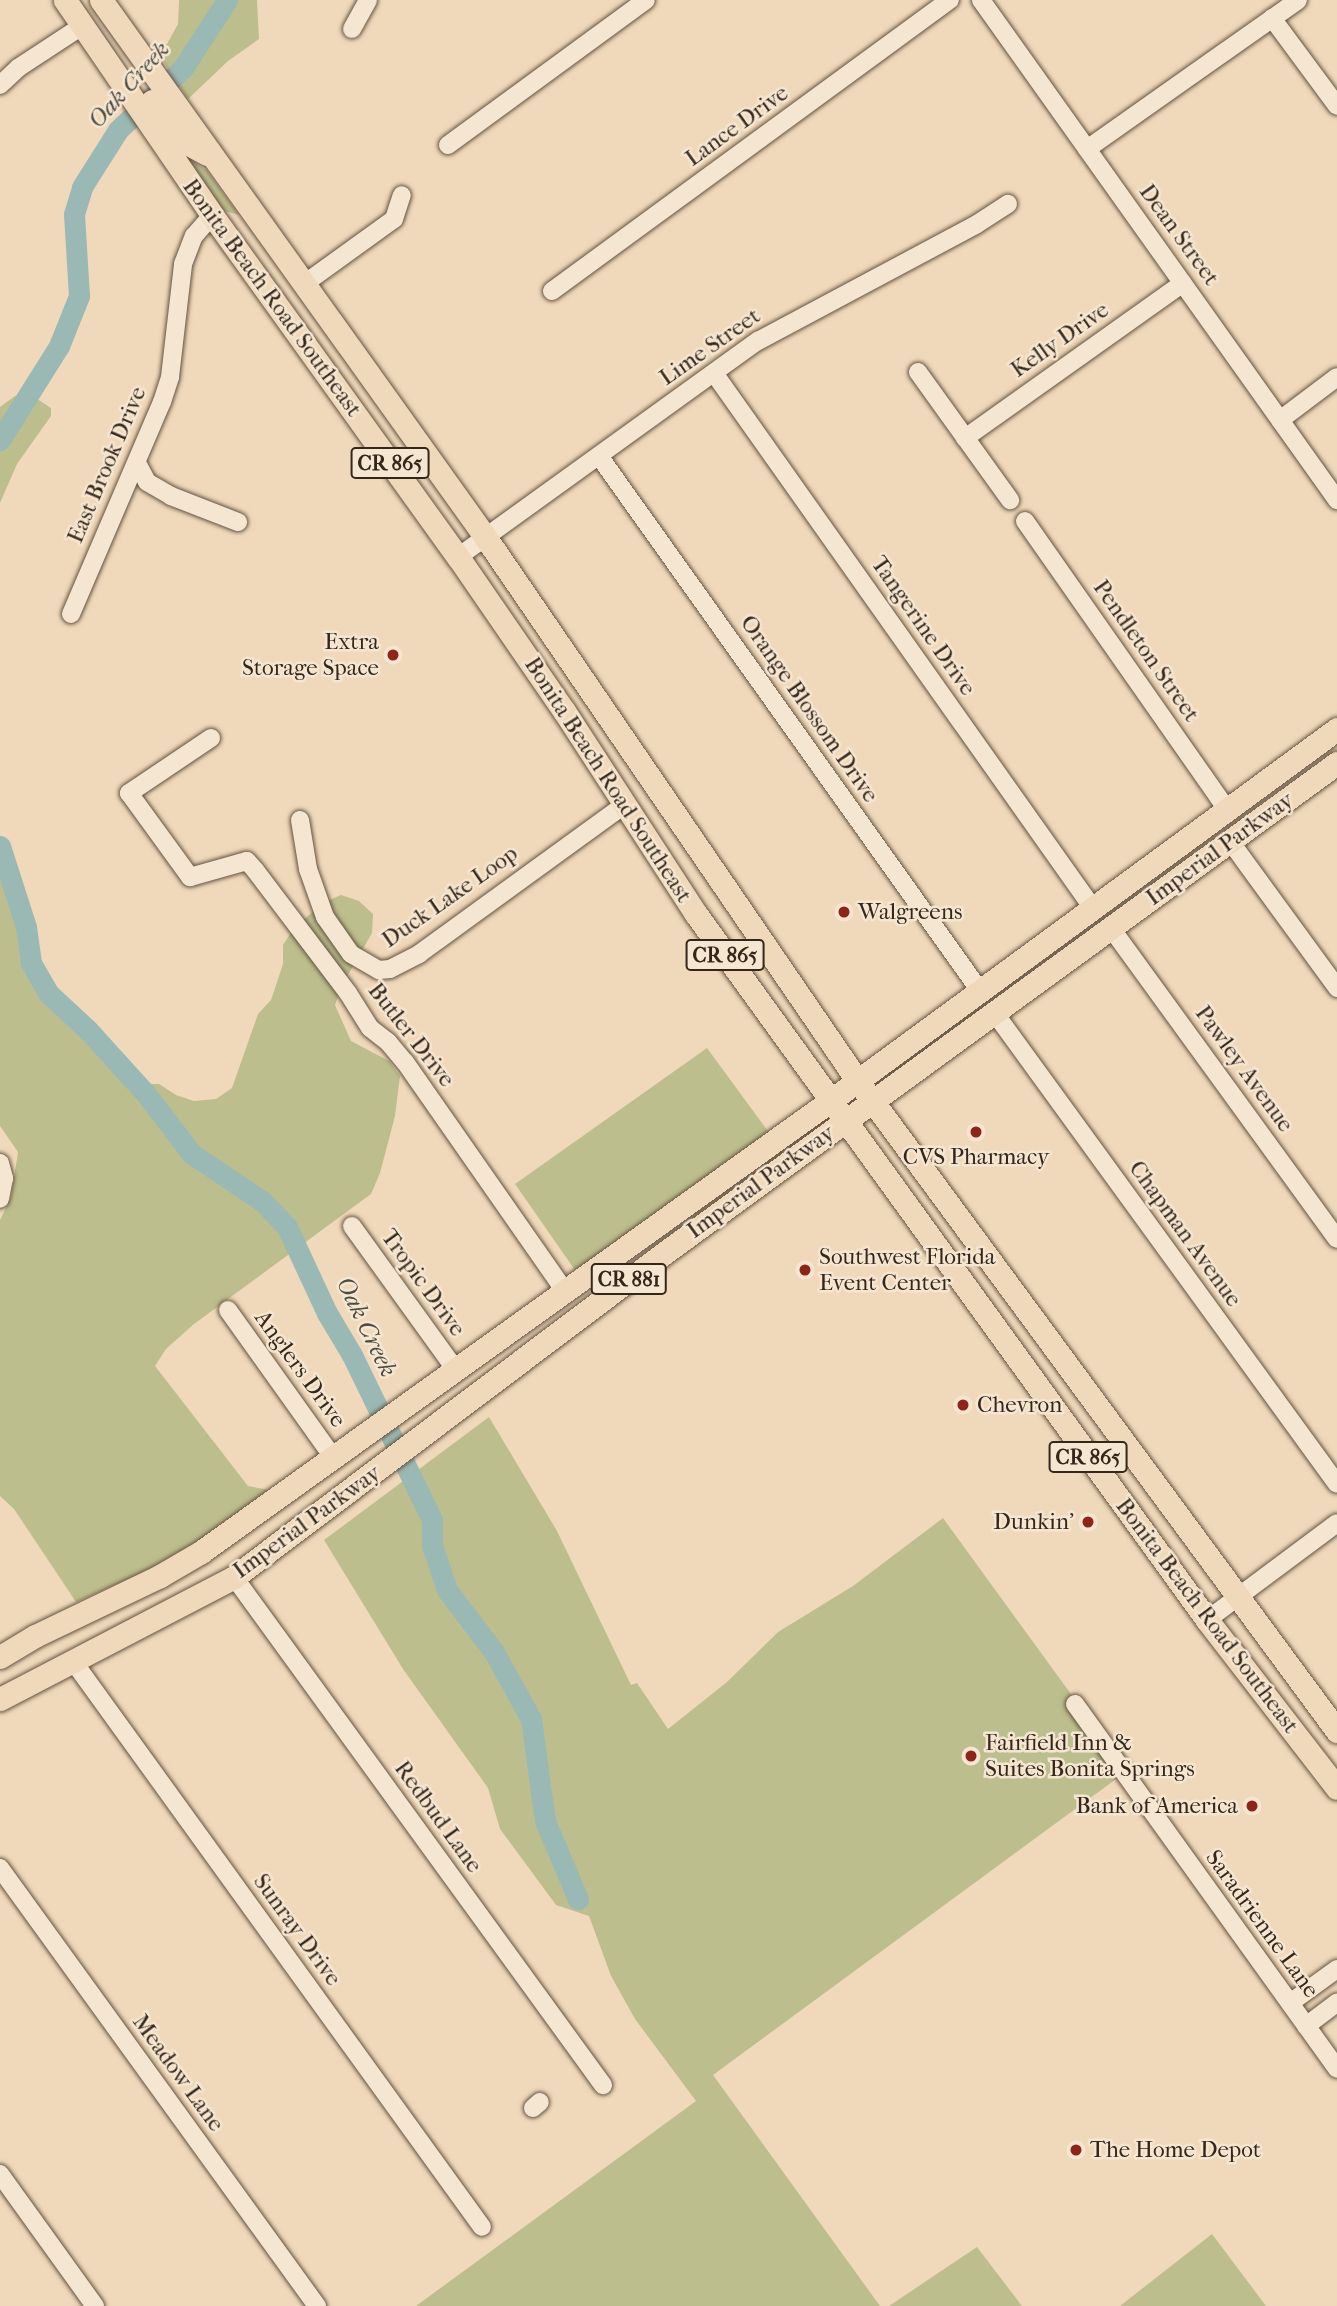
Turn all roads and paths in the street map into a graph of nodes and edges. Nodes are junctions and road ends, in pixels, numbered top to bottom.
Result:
1 (65, 0) edge
2 (102, 0) edge
3 (368, 0) edge
4 (646, 0) edge
5 (950, 0) edge
6 (981, 0) edge
7 (1298, 0) edge
8 (1272, 18) junction
9 (82, 25) junction
10 (352, 29) dead end
11 (133, 73) junction
12 (0, 85) edge
13 (1337, 106) edge
14 (163, 117) junction
15 (448, 145) dead end
16 (1087, 149) junction
17 (402, 195) dead end
18 (1008, 204) dead end
19 (212, 215) junction
20 (1183, 283) junction
21 (304, 284) junction
22 (552, 291) dead end
23 (338, 331) junction
24 (918, 372) dead end
25 (715, 373) junction
26 (1337, 377) edge
27 (1280, 420) junction
28 (965, 438) junction
29 (599, 456) junction
30 (137, 463) junction
31 (1010, 500) dead end
32 (1337, 500) edge
33 (1025, 521) dead end
34 (238, 522) dead end
35 (486, 538) junction
36 (458, 558) junction
37 (71, 614) dead end
38 (1337, 729) edge
39 (211, 738) dead end
40 (1337, 763) edge
41 (624, 805) junction
42 (1227, 809) junction
43 (300, 820) dead end
44 (1230, 841) junction
45 (1092, 907) junction
46 (739, 911) junction
47 (1111, 928) junction
48 (1337, 988) edge
49 (980, 991) junction
50 (994, 1012) junction
51 (856, 1080) junction
52 (830, 1101) junction
53 (872, 1102) junction
54 (845, 1121) junction
55 (0, 1163) edge
56 (0, 1199) edge
57 (352, 1226) dead end
58 (1337, 1239) edge
59 (565, 1291) junction
60 (228, 1310) dead end
61 (543, 1345) junction
62 (454, 1369) junction
63 (482, 1391) junction
64 (332, 1456) junction
65 (1337, 1484) edge
66 (1337, 1524) edge
67 (234, 1577) junction
68 (1237, 1596) junction
69 (1207, 1620) junction
70 (0, 1657) edge
71 (73, 1661) junction
72 (0, 1699) edge
73 (1075, 1704) dead end
74 (1337, 1731) edge
75 (1337, 1788) edge
76 (0, 1868) edge
77 (1337, 1969) edge
78 (1290, 2003) junction
79 (1337, 2003) edge
80 (1306, 2026) junction
81 (1337, 2069) edge
82 (603, 2085) dead end
83 (0, 2174) edge
84 (482, 2227) dead end
85 (95, 2306) edge
86 (317, 2306) edge

1 - 9 main road
2 - 11 main road, Bonita Beach Road Southeast / CR 865
3 - 10 street
4 - 15 street
5 - 22 street, Lance Drive
6 - 16 street, Dean Street
7 - 8 street
8 - 13 street
8 - 16 street
9 - 11 main road
9 - 12 street
11 - 14 main road, Bonita Beach Road Southeast / CR 865
11 - 14 main road, Bonita Beach Road Southeast / CR 865
14 - 19 main road, Bonita Beach Road Southeast / CR 865
14 - 21 main road, Bonita Beach Road Southeast / CR 865
16 - 20 street, Dean Street
17 - 21 street
18 - 25 street, Lime Street
19 - 23 main road
19 - 30 street, East Brook Drive
19 - 36 main road, Bonita Beach Road Southeast / CR 865
20 - 27 street, Dean Street
20 - 28 street, Kelly Drive
21 - 23 main road, Bonita Beach Road Southeast / CR 865
23 - 35 main road, Bonita Beach Road Southeast / CR 865
24 - 28 street
25 - 29 street, Lime Street
25 - 45 street, Tangerine Drive
26 - 27 street
27 - 32 street, Dean Street
28 - 31 street
29 - 35 street, Lime Street
29 - 49 street, Orange Blossom Drive
30 - 34 street
30 - 37 street, East Brook Drive
33 - 42 street, Pendleton Street
35 - 36 street, Lime Street
35 - 46 main road, Bonita Beach Road Southeast / CR 865
36 - 41 main road, Bonita Beach Road Southeast / CR 865
38 - 42 main road, Imperial Parkway
39 - 59 street, Butler Drive
40 - 44 main road, Imperial Parkway
41 - 43 street, Duck Lake Loop
41 - 46 main road
41 - 52 main road, Bonita Beach Road Southeast / CR 865
42 - 45 main road, Imperial Parkway
44 - 47 main road, Imperial Parkway
44 - 48 street
45 - 49 main road, Imperial Parkway
46 - 51 main road, Bonita Beach Road Southeast / CR 865
47 - 50 main road, Imperial Parkway
47 - 58 street, Pawley Avenue
49 - 51 main road, Imperial Parkway
50 - 53 main road, Imperial Parkway
50 - 65 street, Chapman Avenue
51 - 52 main road, Imperial Parkway / CR 881
51 - 53 main road, Bonita Beach Road Southeast / CR 865
52 - 54 main road, Bonita Beach Road Southeast / CR 865
52 - 59 main road, Imperial Parkway / CR 881
53 - 54 main road, Imperial Parkway / CR 881
53 - 68 main road, Bonita Beach Road Southeast / CR 865
54 - 61 main road, Imperial Parkway / CR 881
54 - 69 main road, Bonita Beach Road Southeast / CR 865
55 - 56 street
57 - 62 street, Tropic Drive
59 - 61 main road
59 - 62 main road, Imperial Parkway / CR 881
60 - 64 street, Anglers Drive
61 - 63 main road, Imperial Parkway / CR 881
62 - 63 main road
62 - 64 main road, Imperial Parkway / CR 881
63 - 67 main road, Imperial Parkway / CR 881
64 - 70 main road, Imperial Parkway / CR 881
66 - 68 street
67 - 71 main road, Imperial Parkway / CR 881
67 - 82 street, Redbud Lane
68 - 69 street
68 - 74 main road, Bonita Beach Road Southeast / CR 865
69 - 75 main road, Bonita Beach Road Southeast / CR 865
71 - 72 main road, Imperial Parkway / CR 881
71 - 84 street, Sunray Drive
73 - 78 street, Saradrienne Lane
76 - 86 street, Meadow Lane
77 - 78 street
78 - 80 street, Saradrienne Lane
79 - 80 street
80 - 81 street, Saradrienne Lane
83 - 85 street

